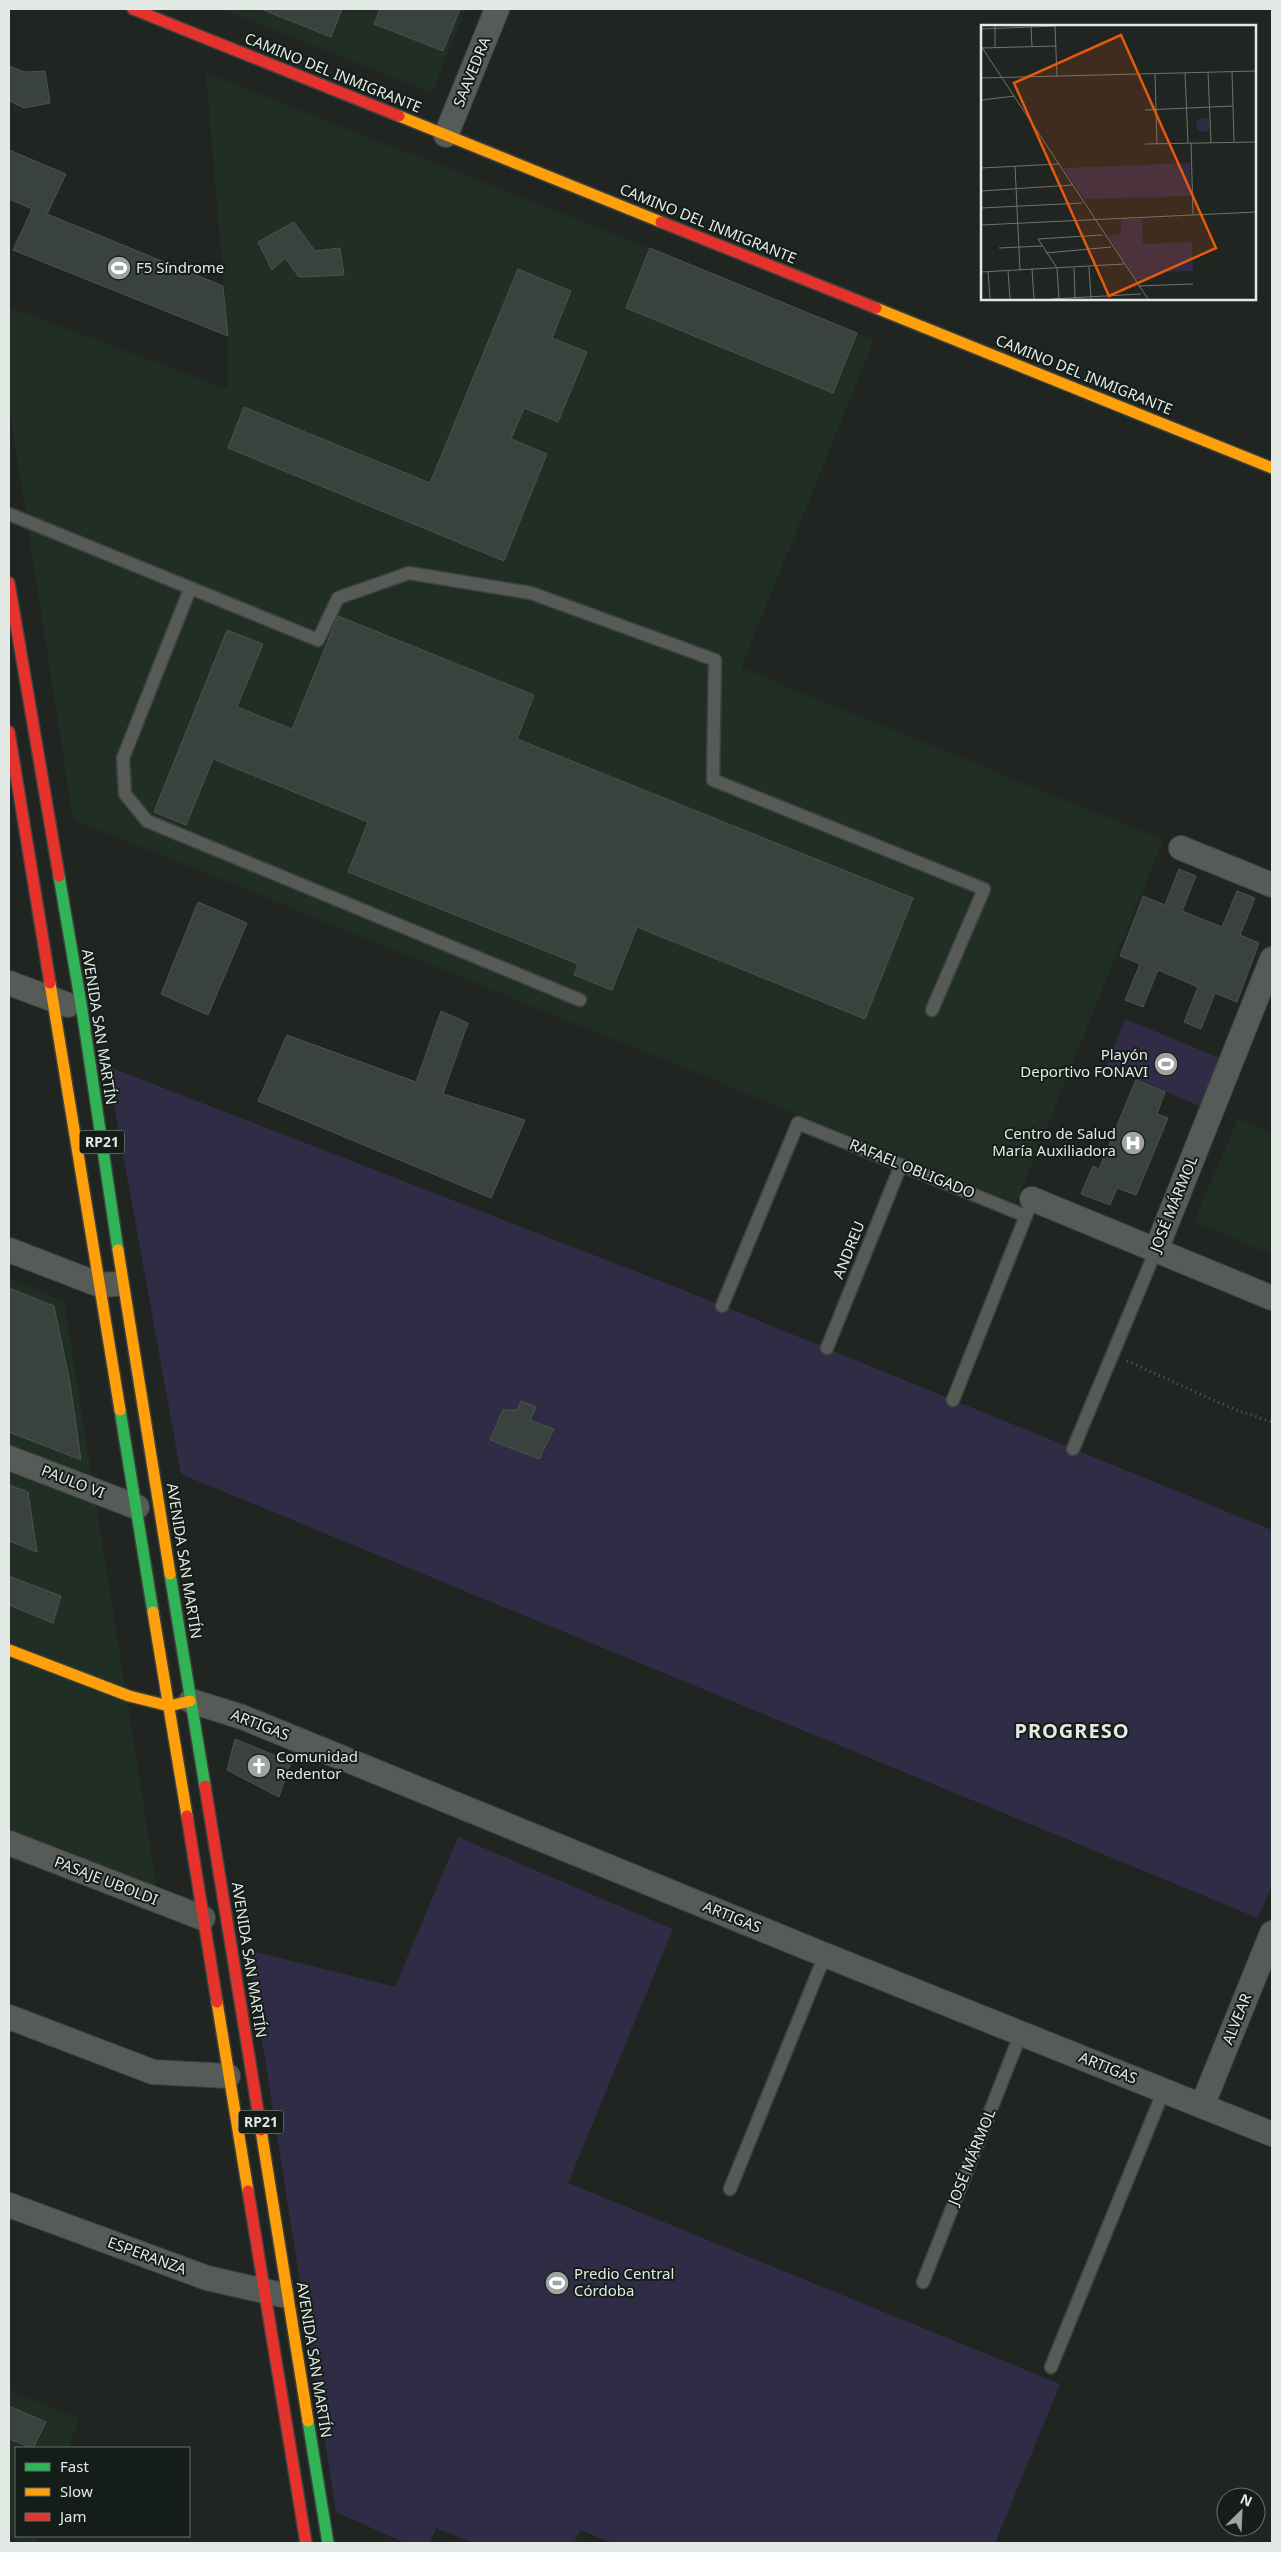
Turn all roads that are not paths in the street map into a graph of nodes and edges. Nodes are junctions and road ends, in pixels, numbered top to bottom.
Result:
1 (133, 9) edge
2 (498, 9) edge
3 (446, 135) junction
4 (1272, 468) edge
5 (9, 514) edge
6 (9, 583) edge
7 (190, 589) junction
8 (9, 732) edge
9 (1181, 848) dead end
10 (1272, 886) edge
11 (1272, 959) edge
12 (9, 982) edge
13 (580, 1000) dead end
14 (68, 1005) junction
15 (932, 1010) dead end
16 (901, 1165) junction
17 (1029, 1208) junction
18 (9, 1250) edge
19 (1156, 1250) junction
20 (111, 1284) junction
21 (1272, 1298) edge
22 (722, 1306) dead end
23 (827, 1348) dead end
24 (953, 1400) dead end
25 (1073, 1449) dead end
26 (9, 1458) edge
27 (137, 1507) junction
28 (9, 1650) edge
29 (180, 1703) junction
30 (9, 1844) edge
31 (203, 1918) junction
32 (1272, 1933) edge
33 (825, 1955) junction
34 (9, 2017) edge
35 (1021, 2033) junction
36 (228, 2076) junction
37 (1164, 2090) junction
38 (1202, 2106) junction
39 (1272, 2134) edge
40 (730, 2189) dead end
41 (9, 2205) edge
42 (923, 2282) dead end
43 (263, 2291) junction
44 (289, 2296) junction
45 (1051, 2366) dead end
46 (306, 2543) edge
47 (328, 2543) edge

1 - 3 main road, CAMINO DEL INMIGRANTE
2 - 3 street, SAAVEDRA
3 - 4 main road, CAMINO DEL INMIGRANTE
5 - 7 lane
6 - 14 main road, AVENIDA SAN MARTÍN / RP21
7 - 13 lane
7 - 15 lane
8 - 14 main road, AVENIDA SAN MARTÍN / RP21
9 - 10 street
11 - 19 street, JOSÉ MÁRMOL
12 - 14 street
14 - 20 main road, AVENIDA SAN MARTÍN / RP21
14 - 20 main road, AVENIDA SAN MARTÍN / RP21
16 - 17 lane, RAFAEL OBLIGADO
16 - 22 lane, RAFAEL OBLIGADO
16 - 23 lane, ANDREU
17 - 19 street, RAFAEL OBLIGADO
17 - 24 lane
18 - 20 street
19 - 21 street, RAFAEL OBLIGADO
19 - 25 lane, JOSÉ MÁRMOL
20 - 27 main road, AVENIDA SAN MARTÍN / RP21
20 - 29 main road, AVENIDA SAN MARTÍN / RP21
26 - 27 street, PAULO VI
27 - 29 main road, AVENIDA SAN MARTÍN / RP21
28 - 29 main road, ARTIGAS
29 - 31 main road, AVENIDA SAN MARTÍN / RP21
29 - 33 street, ARTIGAS
29 - 44 main road, AVENIDA SAN MARTÍN / RP21
30 - 31 street, PASAJE UBOLDI
31 - 36 main road, AVENIDA SAN MARTÍN / RP21
32 - 38 street, ALVEAR
33 - 35 street, ARTIGAS
33 - 40 lane
34 - 36 street
35 - 37 street, ARTIGAS
35 - 42 lane, JOSÉ MÁRMOL
36 - 43 main road, AVENIDA SAN MARTÍN / RP21
37 - 38 street, ARTIGAS
37 - 45 lane
38 - 39 street, ARTIGAS
41 - 43 street, ESPERANZA
43 - 44 street, ESPERANZA
43 - 46 main road, AVENIDA SAN MARTÍN / RP21
44 - 47 main road, AVENIDA SAN MARTÍN / RP21

